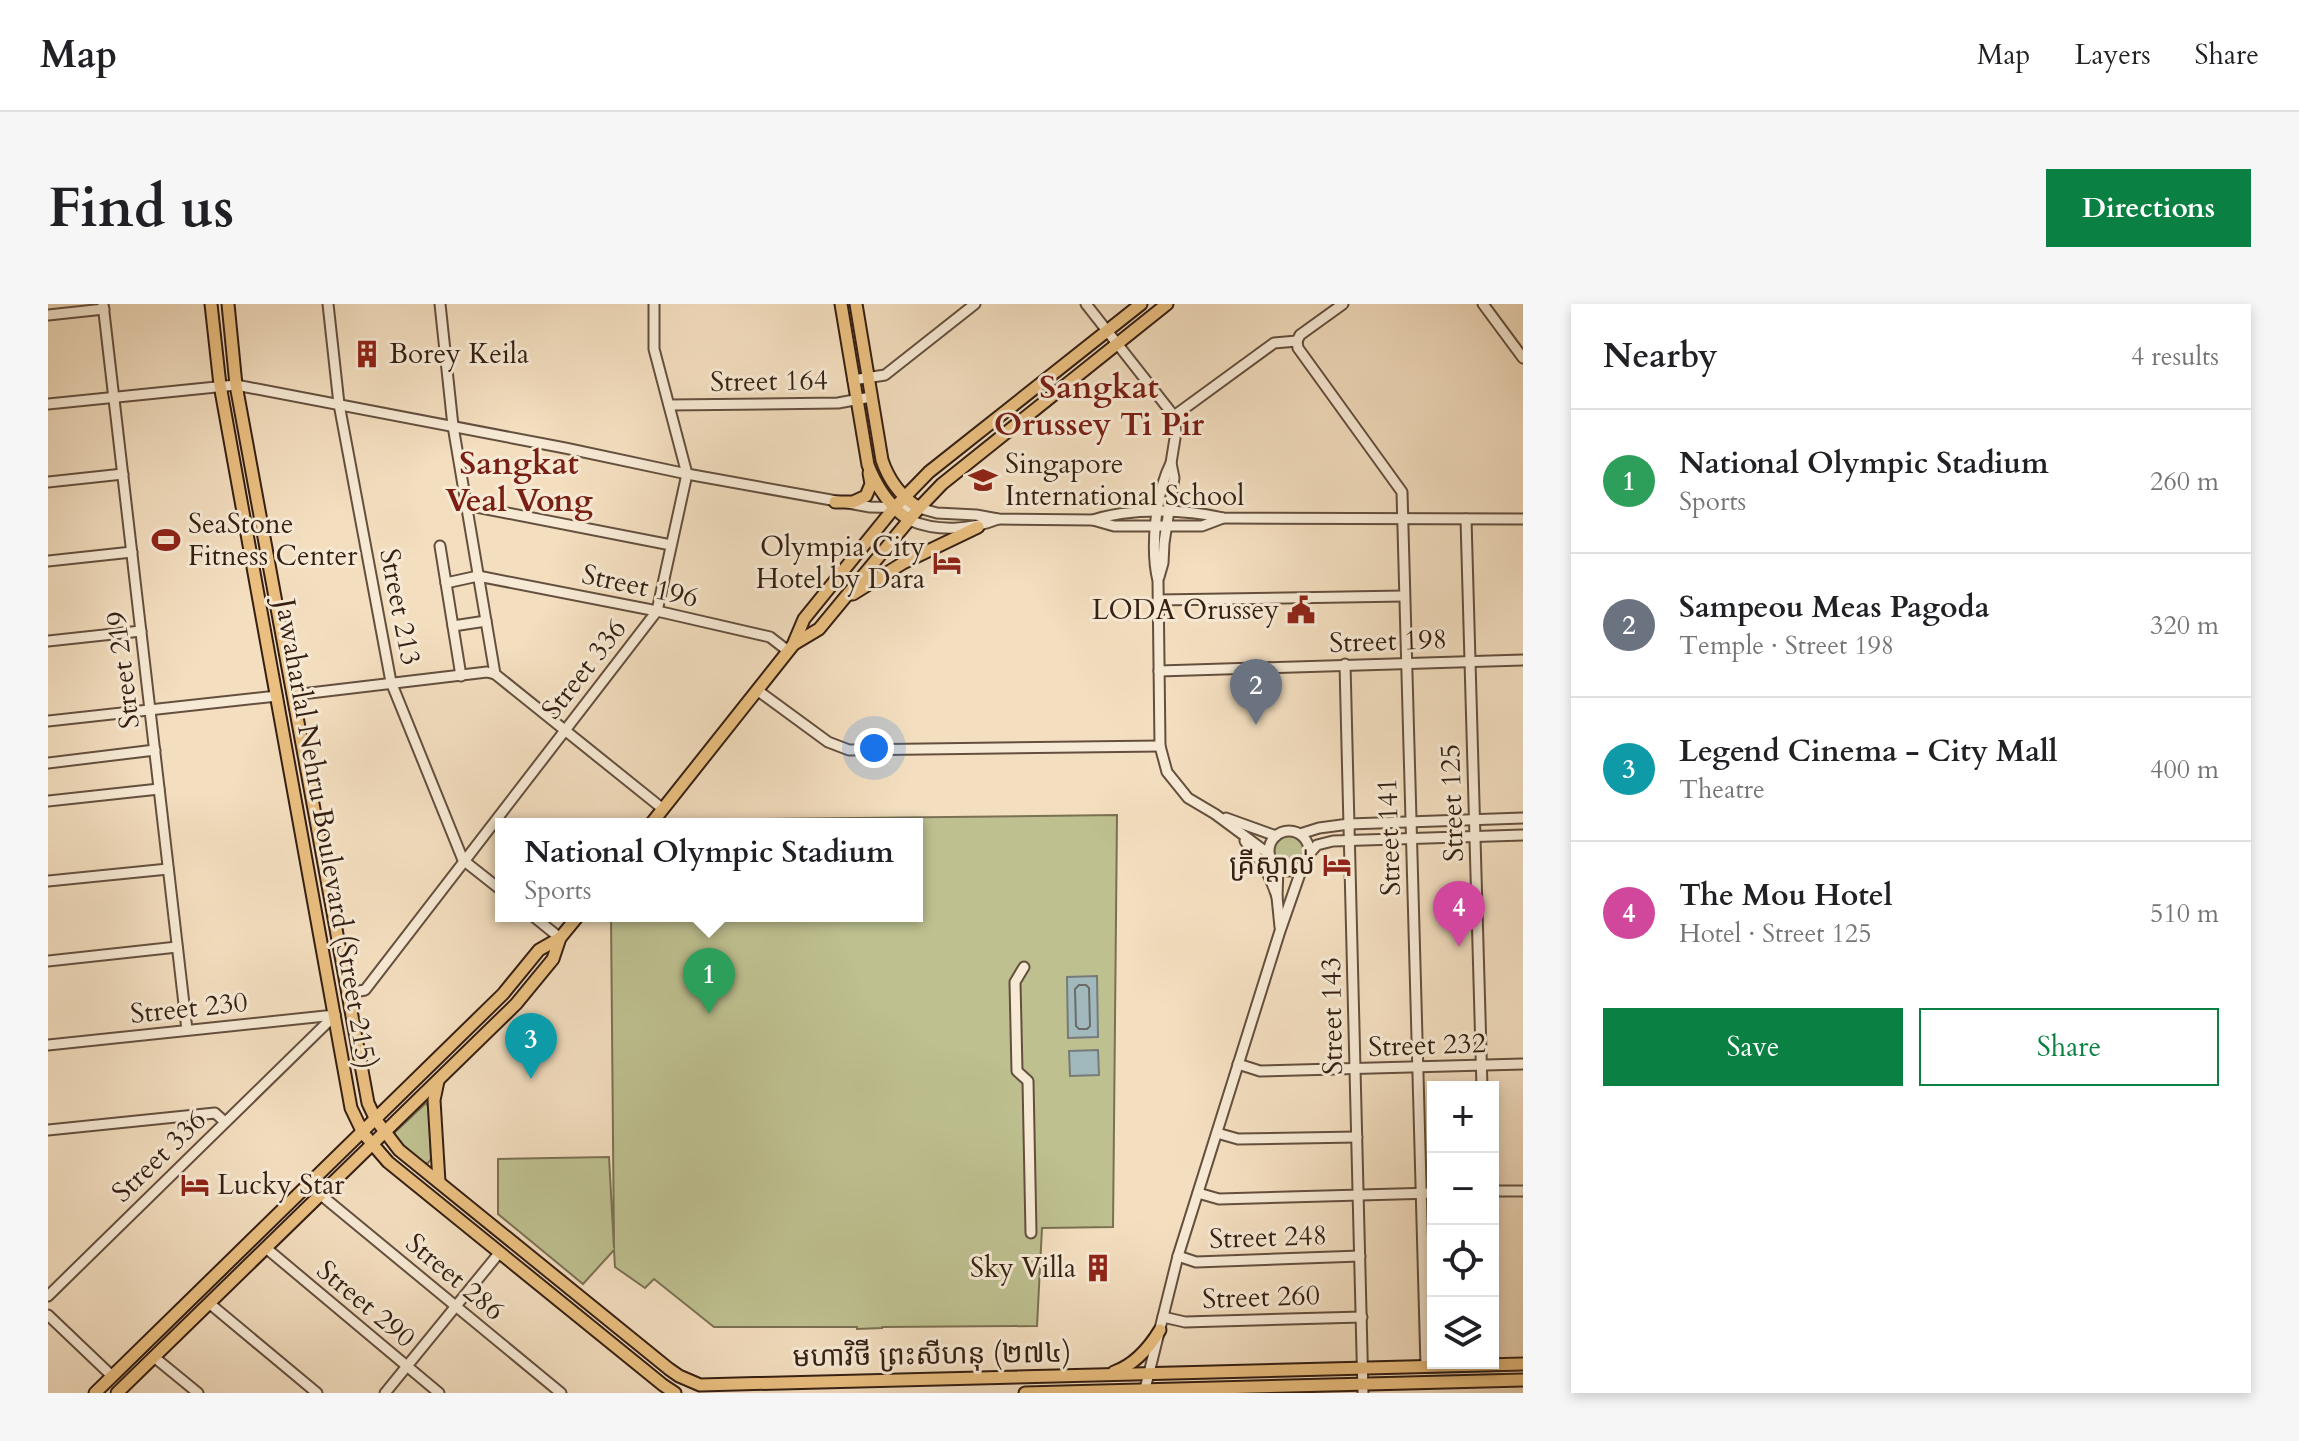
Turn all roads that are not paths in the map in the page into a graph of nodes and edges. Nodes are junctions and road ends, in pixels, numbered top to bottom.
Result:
1 (211, 304) edge
2 (228, 304) edge
3 (328, 304) edge
4 (440, 304) edge
5 (654, 304) edge
6 (841, 304) edge
7 (856, 304) edge
8 (975, 304) edge
9 (1086, 304) edge
10 (1141, 304) edge
11 (1167, 304) edge
12 (1343, 304) edge
13 (1483, 304) edge
14 (103, 306) edge
15 (48, 315) edge
16 (1108, 330) junction
17 (1297, 341) junction
18 (1118, 343) junction
19 (1523, 358) edge
20 (868, 378) junction
21 (853, 380) junction
22 (220, 385) junction
23 (236, 385) junction
24 (114, 397) junction
25 (871, 397) junction
26 (856, 400) junction
27 (48, 404) edge
28 (339, 404) junction
29 (669, 405) junction
30 (1174, 416) junction
31 (453, 426) junction
32 (981, 429) junction
33 (993, 443) junction
34 (868, 465) junction
35 (123, 474) junction
36 (687, 474) junction
37 (48, 482) edge
38 (904, 498) junction
39 (835, 502) junction
40 (466, 505) junction
41 (894, 508) junction
42 (919, 508) junction
43 (1164, 513) junction
44 (1223, 518) junction
45 (998, 519) junction
46 (1402, 519) junction
47 (1466, 519) junction
48 (1523, 519) edge
49 (909, 520) junction
50 (1093, 520) junction
51 (1161, 526) junction
52 (978, 527) junction
53 (671, 545) junction
54 (440, 546) dead end
55 (132, 552) junction
56 (48, 561) edge
57 (478, 576) junction
58 (446, 583) junction
59 (1404, 596) junction
60 (1158, 600) junction
61 (839, 604) junction
62 (657, 611) junction
63 (486, 621) junction
64 (453, 626) junction
65 (141, 631) junction
66 (48, 641) edge
67 (791, 648) junction
68 (1523, 660) edge
69 (1470, 661) junction
70 (1406, 662) junction
71 (1345, 664) junction
72 (1159, 671) junction
73 (495, 674) junction
74 (461, 676) junction
75 (391, 682) junction
76 (757, 690) junction
77 (293, 695) junction
78 (277, 696) junction
79 (150, 710) junction
80 (48, 721) edge
81 (564, 730) junction
82 (1160, 746) junction
83 (155, 750) junction
84 (48, 763) edge
85 (159, 789) junction
86 (48, 801) edge
87 (663, 809) junction
88 (1215, 814) junction
89 (496, 818) edge
90 (656, 818) edge
91 (1523, 818) edge
92 (495, 819) edge
93 (1475, 820) junction
94 (1412, 822) junction
95 (1349, 824) junction
96 (1231, 827) junction
97 (1300, 834) junction
98 (1523, 835) edge
99 (1276, 836) junction
100 (1475, 837) junction
101 (1412, 838) junction
102 (1349, 840) junction
103 (1269, 854) junction
104 (1309, 854) junction
105 (463, 860) junction
106 (1303, 865) junction
107 (1278, 867) junction
108 (168, 869) junction
109 (48, 881) edge
110 (495, 885) edge
111 (1277, 897) junction
112 (540, 922) edge
113 (573, 922) edge
114 (1280, 931) junction
115 (560, 938) junction
116 (177, 947) junction
117 (48, 961) edge
118 (1024, 967) dead end
119 (348, 993) junction
120 (335, 1015) junction
121 (187, 1030) junction
122 (48, 1045) edge
123 (1238, 1064) junction
124 (1523, 1064) edge
125 (1482, 1065) junction
126 (1418, 1067) junction
127 (1355, 1069) junction
128 (438, 1081) junction
129 (1482, 1081) edge
130 (376, 1120) junction
131 (225, 1122) junction
132 (48, 1130) edge
133 (363, 1133) junction
134 (384, 1133) junction
135 (1217, 1133) junction
136 (1357, 1137) junction
137 (372, 1145) junction
138 (439, 1182) junction
139 (1499, 1191) edge
140 (1523, 1191) edge
141 (1198, 1193) junction
142 (1421, 1193) junction
143 (1427, 1193) edge
144 (321, 1195) junction
145 (1358, 1195) junction
146 (1031, 1233) dead end
147 (266, 1248) junction
148 (500, 1252) junction
149 (1178, 1256) junction
150 (1360, 1256) junction
151 (48, 1296) edge
152 (209, 1303) junction
153 (456, 1306) junction
154 (48, 1315) edge
155 (1163, 1317) junction
156 (1362, 1317) junction
157 (1160, 1330) junction
158 (154, 1357) junction
159 (1499, 1364) edge
160 (1523, 1364) edge
161 (407, 1366) junction
162 (1426, 1366) joint
163 (1363, 1368) junction
164 (1149, 1373) junction
165 (1108, 1375) junction
166 (112, 1376) junction
167 (1523, 1380) edge
168 (1487, 1387) edge
169 (690, 1388) edge
170 (711, 1389) edge
171 (1363, 1389) edge
172 (1145, 1392) edge
173 (95, 1393) edge
174 (117, 1393) edge
175 (198, 1393) edge
176 (317, 1393) edge
177 (385, 1393) edge
178 (439, 1393) edge
179 (561, 1393) edge
180 (675, 1393) edge
181 (1025, 1393) edge

1 - 22 main road, Jawaharlal Nehru Boulevard (Street 215)
2 - 23 main road, Jawaharlal Nehru Boulevard (Street 215)
3 - 28 street, Street 213
4 - 31 street
5 - 29 street, Street 336
6 - 21 main road
7 - 20 main road
8 - 20 street, Street 164
9 - 16 street
10 - 16 main road
11 - 18 main road
12 - 17 street
13 - 19 street
14 - 15 street
14 - 24 street, Street 219
16 - 18 street
16 - 32 main road
17 - 30 street
17 - 46 street, Street 141
18 - 30 street
18 - 33 main road
20 - 21 street, Street 164
20 - 25 main road
21 - 26 main road
22 - 23 street
22 - 24 street
22 - 78 main road, Jawaharlal Nehru Boulevard (Street 215)
23 - 28 street
23 - 77 main road, Jawaharlal Nehru Boulevard (Street 215)
24 - 27 street
24 - 35 street, Street 219
25 - 26 street, Street 164
25 - 38 main road
26 - 29 street, Street 164
26 - 34 main road
28 - 31 street
28 - 75 street, Street 213
29 - 36 street, Street 336
30 - 43 street
31 - 36 street
31 - 40 street
32 - 33 main road
32 - 38 main road
33 - 42 main road
34 - 39 main road
34 - 41 main road
35 - 37 street
35 - 55 street, Street 219
36 - 39 street
36 - 53 street, Street 336
38 - 41 main road
38 - 42 main road
39 - 41 street
40 - 53 street
40 - 57 street
41 - 42 street
41 - 49 main road
41 - 67 main road
42 - 45 street
42 - 49 main road
43 - 44 street
43 - 50 street
43 - 51 street
44 - 46 street
44 - 51 street
45 - 50 street
45 - 52 street
46 - 47 street
46 - 59 street, Street 141
47 - 48 street
47 - 69 street, Street 125
49 - 52 street
49 - 61 main road
50 - 51 street
51 - 60 street
52 - 61 main road
53 - 62 street, Street 336
54 - 58 street
55 - 56 street
55 - 65 street, Street 219
57 - 58 street
57 - 62 street, Street 196
57 - 63 street
58 - 64 street
59 - 60 street
59 - 70 street, Street 141
60 - 72 street
61 - 67 main road
62 - 67 street, Street 196
62 - 81 street, Street 336
63 - 64 street
63 - 73 street
64 - 74 street
65 - 66 street
65 - 79 street, Street 219
67 - 76 main road
68 - 69 street, Street 198
69 - 70 street, Street 198
69 - 93 street, Street 125
70 - 71 street, Street 198
70 - 94 street, Street 141
71 - 72 street, Street 198
71 - 95 street, Street 143
72 - 82 street
73 - 74 street
73 - 81 street
74 - 75 street
75 - 77 street
75 - 105 street, Street 213
76 - 82 street
76 - 87 main road
77 - 119 main road, Jawaharlal Nehru Boulevard (Street 215)
78 - 79 street
78 - 120 main road, Jawaharlal Nehru Boulevard (Street 215)
79 - 80 street
79 - 83 street, Street 219
81 - 87 street
81 - 89 street, Street 336
82 - 88 street
83 - 84 street
83 - 85 street, Street 219
85 - 86 street
85 - 108 street, Street 219
87 - 90 main road
88 - 96 street
88 - 99 street
91 - 93 street
92 - 105 street, Street 336
93 - 94 street
93 - 100 street, Street 125
94 - 95 street
94 - 101 street, Street 141
95 - 97 street
95 - 102 street, Street 143
96 - 103 street
96 - 111 street
97 - 99 street
97 - 104 street
98 - 100 street
99 - 103 street
100 - 101 street
100 - 125 street, Street 125
101 - 102 street
101 - 126 street, Street 141
102 - 104 street
102 - 127 street, Street 143
103 - 107 street
104 - 106 street
105 - 110 street, Street 213
105 - 119 street, Street 336
106 - 107 street
106 - 114 street
107 - 111 street
108 - 109 street
108 - 116 street, Street 219
111 - 114 street
112 - 115 street
113 - 115 main road
114 - 123 street
115 - 128 main road
115 - 130 main road
116 - 117 street
116 - 121 street, Street 219
118 - 146 street
119 - 130 main road, Jawaharlal Nehru Boulevard (Street 215)
120 - 121 street, Street 230
120 - 131 street, Street 336
120 - 133 main road, Jawaharlal Nehru Boulevard (Street 215)
121 - 122 street, Street 230
123 - 127 street, Street 232
123 - 135 street
124 - 125 street, Street 232
125 - 126 street, Street 232
125 - 129 street, Street 125
126 - 127 street, Street 232
126 - 142 street, Street 141
127 - 136 street, Street 143
128 - 134 main road
128 - 138 main road
130 - 133 main road
130 - 134 main road, Jawaharlal Nehru Boulevard (Street 215)
131 - 132 street
131 - 151 street, Street 336
133 - 137 main road, Jawaharlal Nehru Boulevard (Street 215)
133 - 166 main road
134 - 137 main road
134 - 138 main road, មហាវិថី ព្រះសីហនុ (២៧៤)
135 - 136 street
135 - 141 street
136 - 145 street, Street 143
137 - 144 main road
137 - 148 main road
138 - 169 main road, មហាវិថី ព្រះសីហនុ (២៧៤)
139 - 140 street
141 - 145 street
141 - 149 street
142 - 143 street
142 - 145 street
142 - 162 street, Street 141
144 - 147 main road
144 - 153 street, Street 286
145 - 150 street, Street 143
147 - 152 main road
147 - 161 street, Street 290
148 - 153 street
148 - 180 main road
149 - 150 street, Street 248
149 - 155 street
150 - 156 street, Street 143
152 - 158 main road
152 - 176 street
153 - 161 street
153 - 179 street, Street 286
154 - 166 street
155 - 156 street, Street 260
155 - 157 street
156 - 163 street, Street 143
157 - 164 street
157 - 165 main road
158 - 174 main road
158 - 175 street
159 - 160 main road, មហាវិថី ព្រះសីហនុ (២៧៤)
161 - 177 street
161 - 178 street, Street 290
162 - 163 main road, មហាវិថី ព្រះសីហនុ (២៧៤)
163 - 164 main road, មហាវិថី ព្រះសីហនុ (២៧៤)
163 - 171 street, Street 143
164 - 165 main road, មហាវិថី ព្រះសីហនុ (២៧៤)
164 - 172 street
165 - 170 main road, មហាវិថី ព្រះសីហនុ (២៧៤)
166 - 173 main road
167 - 168 main road, មហាវិថី ព្រះសីហនុ (២៧៤)
168 - 171 main road, មហាវិថី ព្រះសីហនុ (២៧៤)
169 - 170 main road, មហាវិថី ព្រះសីហនុ (២៧៤)
171 - 172 main road, មហាវិថី ព្រះសីហនុ (២៧៤)
172 - 181 main road, មហាវិថី ព្រះសីហនុ (២៧៤)

